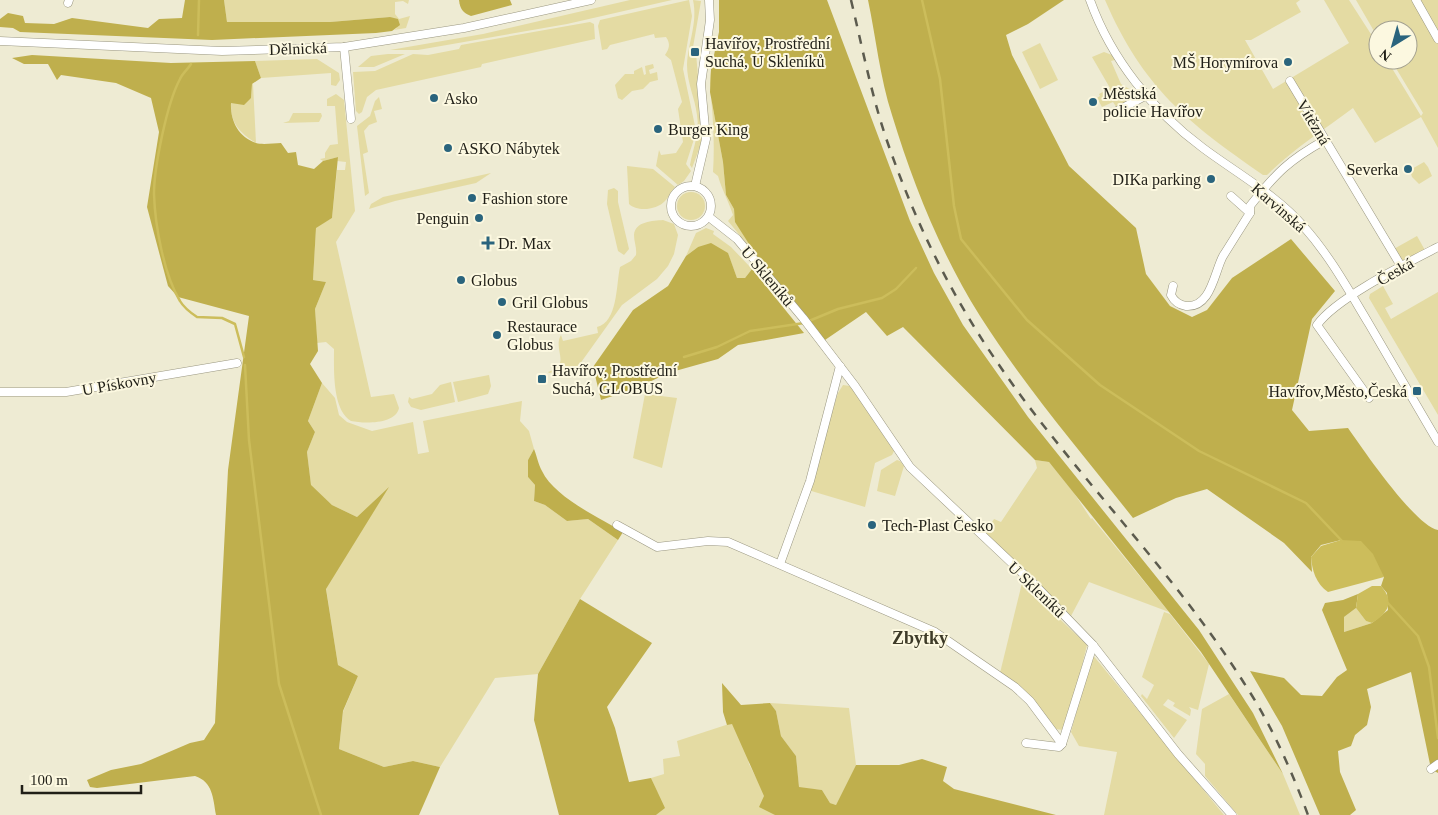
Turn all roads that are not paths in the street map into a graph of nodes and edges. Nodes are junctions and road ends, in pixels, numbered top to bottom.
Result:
1 (591, 0) edge
2 (709, 0) edge
3 (1090, 0) edge
4 (1416, 0) edge
5 (1438, 39) edge
6 (0, 41) edge
7 (344, 47) junction
8 (1290, 81) dead end
9 (1145, 96) junction
10 (1117, 111) dead end
11 (351, 119) dead end
12 (1325, 140) junction
13 (696, 186) junction
14 (1262, 190) junction
15 (1231, 196) dead end
16 (1250, 213) junction
17 (709, 217) junction
18 (1438, 247) edge
19 (1401, 266) junction
20 (1173, 286) dead end
21 (1352, 296) junction
22 (237, 363) dead end
23 (840, 366) junction
24 (0, 392) edge
25 (1369, 398) dead end
26 (1438, 442) edge
27 (617, 525) dead end
28 (780, 564) junction
29 (1093, 645) junction
30 (1026, 743) dead end
31 (1062, 744) junction
32 (1232, 815) edge

1 - 7 street, Dělnická
2 - 13 street
3 - 9 street, Karvinská
4 - 5 street
6 - 7 street, Dělnická
7 - 11 street
8 - 12 street, Vítězná
9 - 10 street
9 - 14 street, Karvinská
12 - 14 street
12 - 19 street, Vítězná
13 - 17 street
13 - 17 street
14 - 16 street
14 - 21 street, Karvinská
15 - 16 street
16 - 20 street
17 - 23 street, U Skleníků
18 - 19 street, Česká
19 - 21 street, Česká
21 - 25 street, Česká
21 - 26 street, Karvinská
22 - 24 street, U Pískovny
23 - 28 street
23 - 29 street, U Skleníků
27 - 28 street
28 - 31 street
29 - 31 street
29 - 32 street, U Skleníků
30 - 31 street

